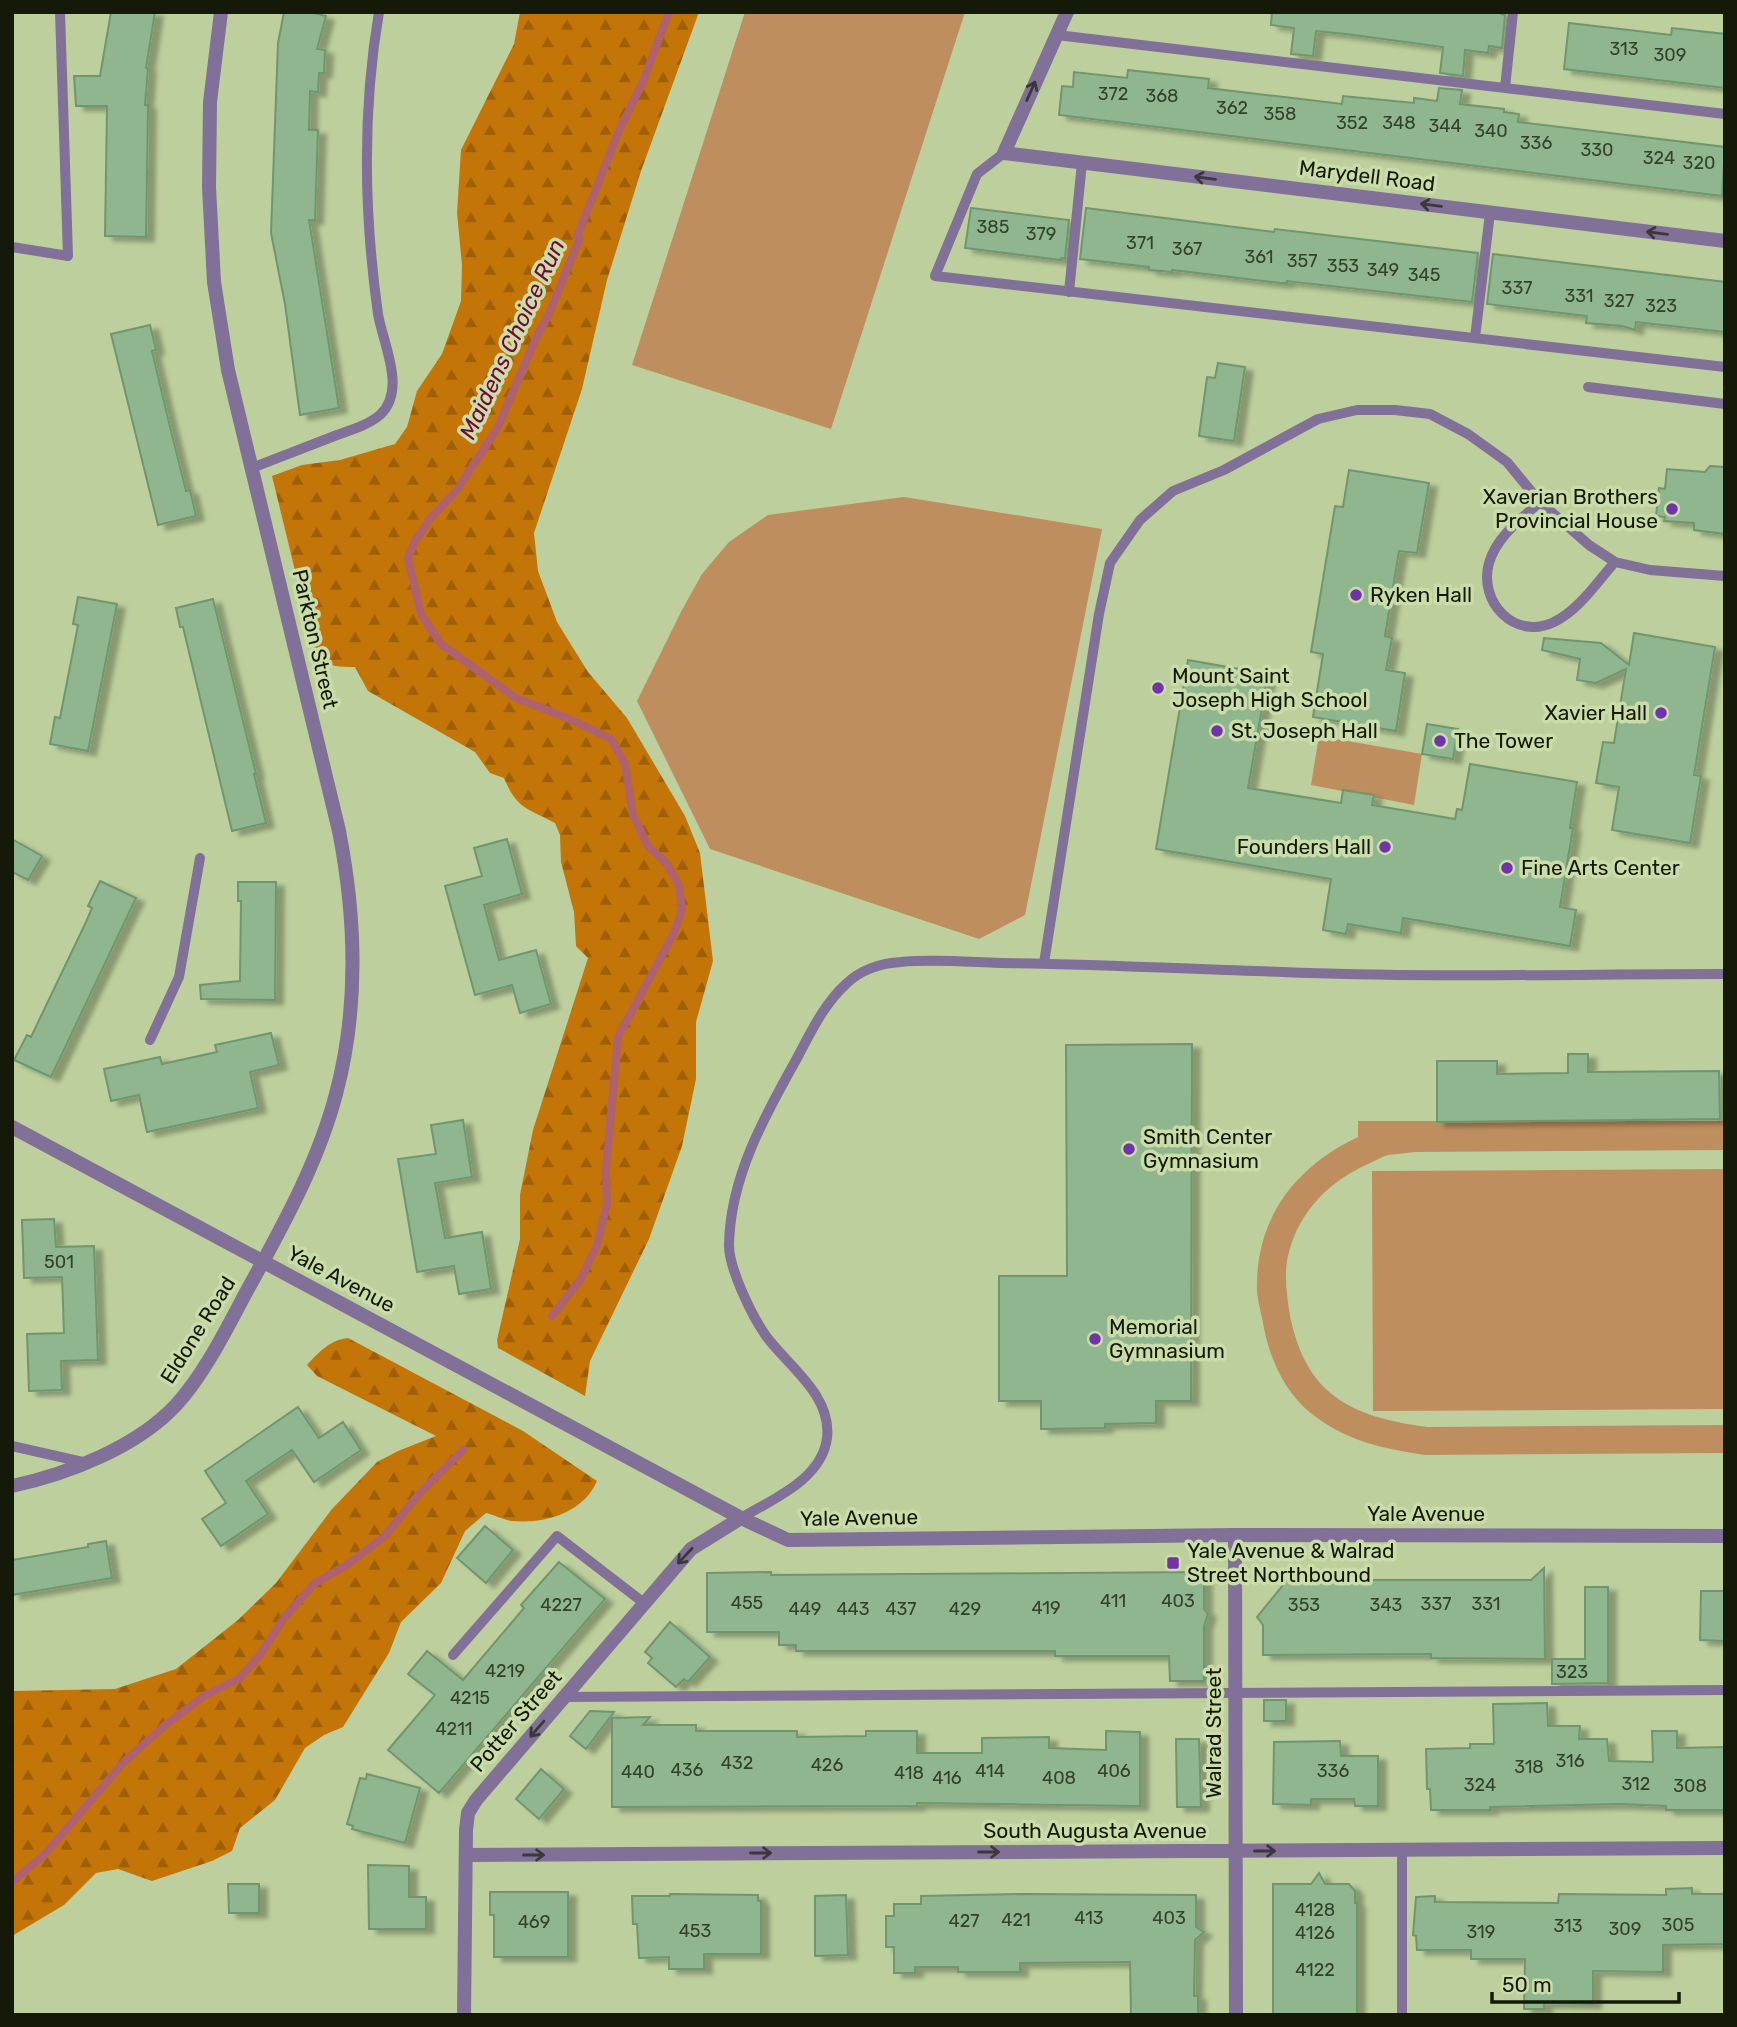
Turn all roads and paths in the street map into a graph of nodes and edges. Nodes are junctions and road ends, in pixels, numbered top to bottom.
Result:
1 (60, 12) edge
2 (221, 12) edge
3 (380, 12) edge
4 (1067, 12) edge
5 (1513, 12) edge
6 (1056, 35) junction
7 (1505, 88) junction
8 (1725, 114) edge
9 (1004, 153) junction
10 (1082, 163) junction
11 (1490, 213) junction
12 (1725, 241) edge
13 (12, 247) edge
14 (1069, 292) junction
15 (1475, 338) junction
16 (1725, 367) edge
17 (1588, 387) dead end
18 (1725, 404) edge
19 (252, 468) junction
20 (1540, 502) junction
21 (1615, 562) junction
22 (1725, 576) edge
23 (200, 858) dead end
24 (1044, 963) junction
25 (1725, 974) edge
26 (150, 1040) dead end
27 (12, 1127) edge
28 (263, 1262) junction
29 (12, 1446) edge
30 (87, 1463) junction
31 (12, 1486) edge
32 (741, 1518) junction
33 (1235, 1535) junction
34 (1725, 1536) edge
35 (644, 1603) junction
36 (453, 1655) dead end
37 (1725, 1690) edge
38 (1235, 1693) junction
39 (564, 1697) junction
40 (1725, 1848) edge
41 (1402, 1850) junction
42 (1236, 1851) junction
43 (466, 1855) junction
44 (464, 2015) edge
45 (1236, 2015) edge
46 (1402, 2015) edge

1 - 13 lane
2 - 19 street, Parkton Street
3 - 19 lane
4 - 6 street
5 - 7 lane
6 - 7 lane
9 -> 6 street
7 - 8 lane
9 - 10 street, Marydell Road
9 - 14 lane
11 -> 10 street, Marydell Road
10 - 14 lane
12 -> 11 street, Marydell Road
11 - 15 lane
14 - 15 lane
15 - 16 lane
17 - 18 lane
19 - 28 street, Parkton Street
20 - 21 lane
20 - 21 lane
20 - 24 lane
21 - 22 lane
23 - 26 lane
24 - 25 lane
24 - 32 lane
27 - 28 street, Yale Avenue
28 - 30 street, Eldone Road
28 - 32 street, Yale Avenue
29 - 30 lane
30 - 31 street, Eldone Road
32 - 33 street, Yale Avenue
32 -> 35 street, Potter Street
33 - 34 street, Yale Avenue
33 - 38 street, Walrad Street
35 - 36 lane
35 - 39 street, Potter Street
37 - 38 lane
38 - 39 lane
38 - 42 street, Walrad Street
39 -> 43 street, Potter Street
40 - 41 street, South Augusta Avenue
42 -> 41 street, South Augusta Avenue
41 - 46 lane
43 -> 42 street, South Augusta Avenue
42 - 45 street, Walrad Street
43 - 44 street, Potter Street

